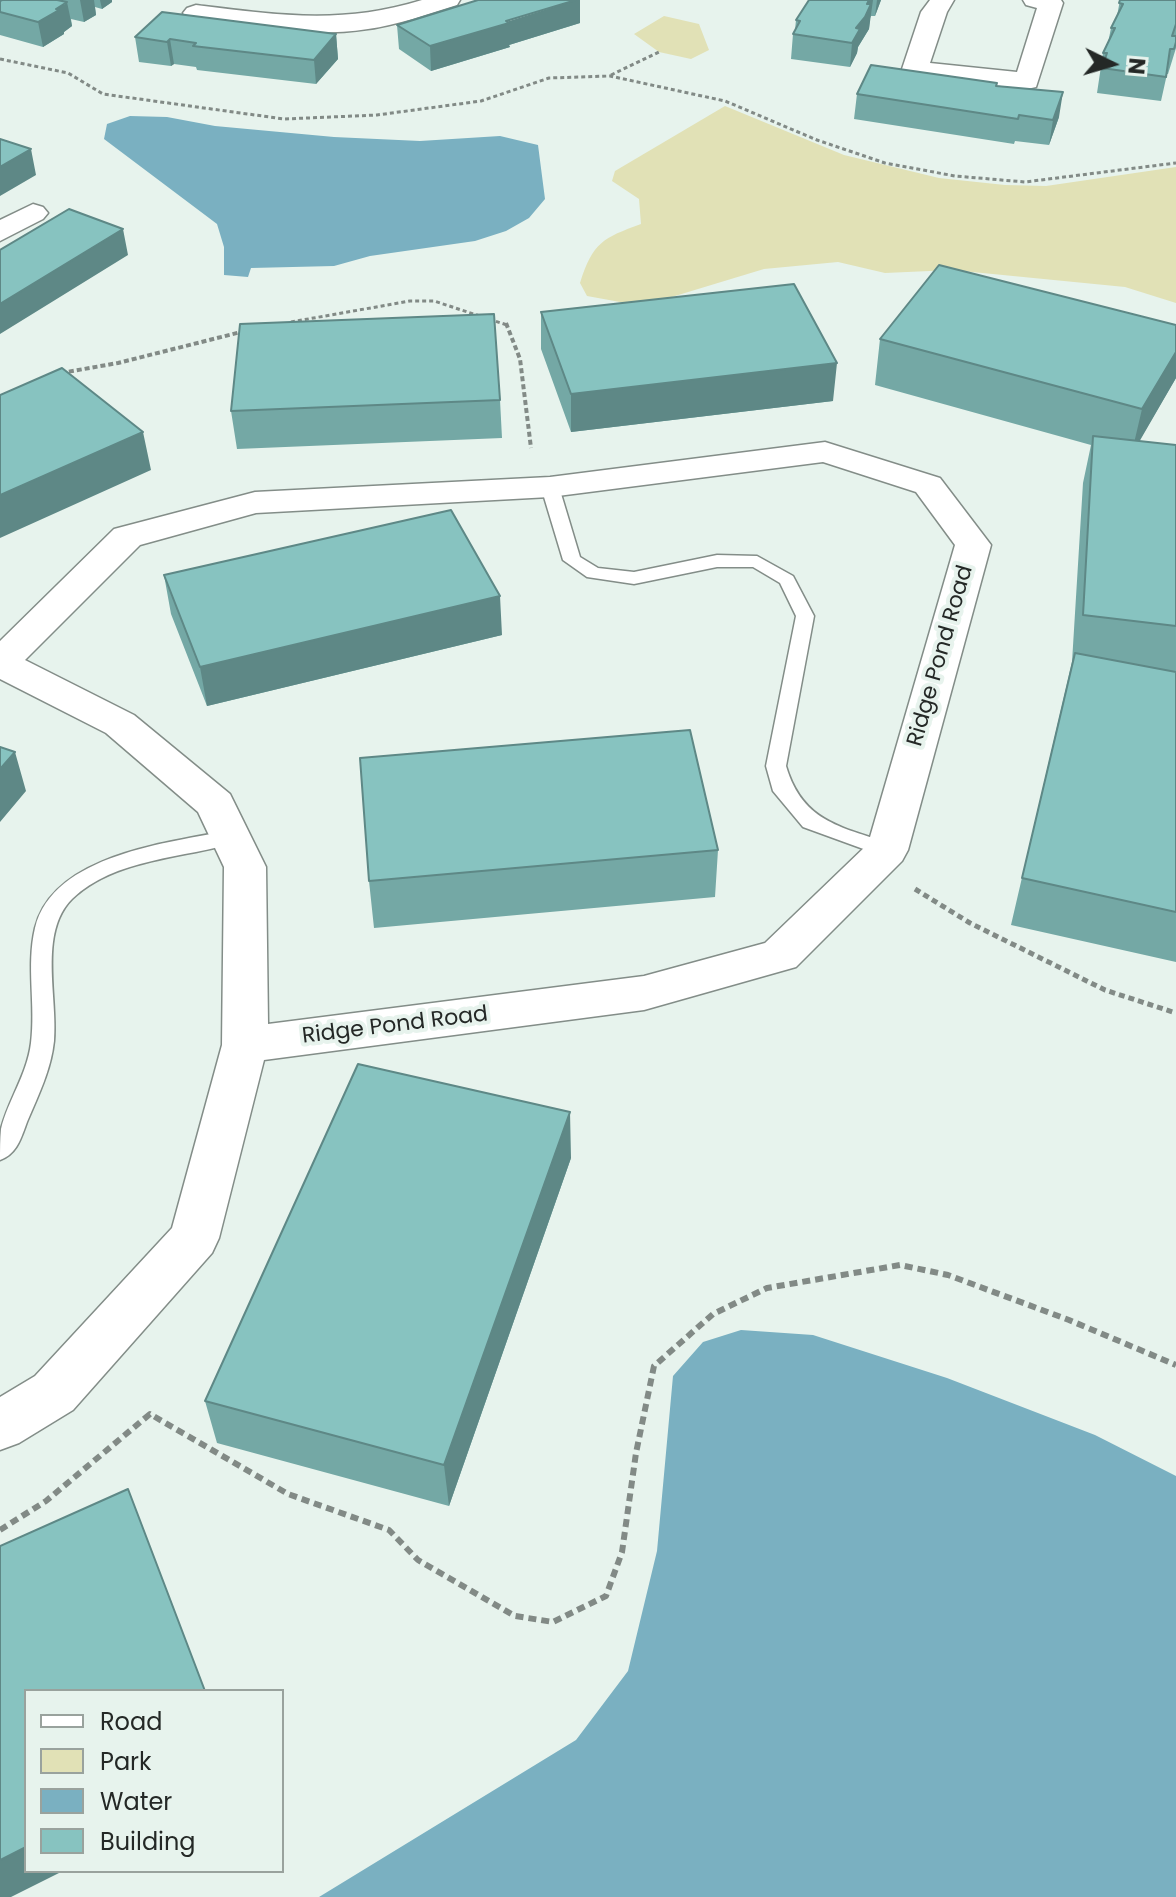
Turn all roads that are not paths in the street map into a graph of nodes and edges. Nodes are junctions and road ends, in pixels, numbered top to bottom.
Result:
1 (309, 0) edge
2 (448, 0) edge
3 (942, 0) edge
4 (1035, 0) edge
5 (196, 13) edge
6 (311, 26) junction
7 (33, 213) dead end
8 (0, 232) edge
9 (550, 487) junction
10 (0, 663) edge
11 (231, 837) junction
12 (880, 857) junction
13 (245, 1045) junction
14 (0, 1150) edge
15 (0, 1426) edge

1 - 6 street
2 - 6 street
3 - 4 street
5 - 6 street
7 - 8 street
9 - 10 street, Ridge Pond Road
9 - 12 lane
9 - 12 street, Ridge Pond Road
10 - 11 street
11 - 13 street
11 - 14 lane
12 - 13 street, Ridge Pond Road
13 - 15 street

